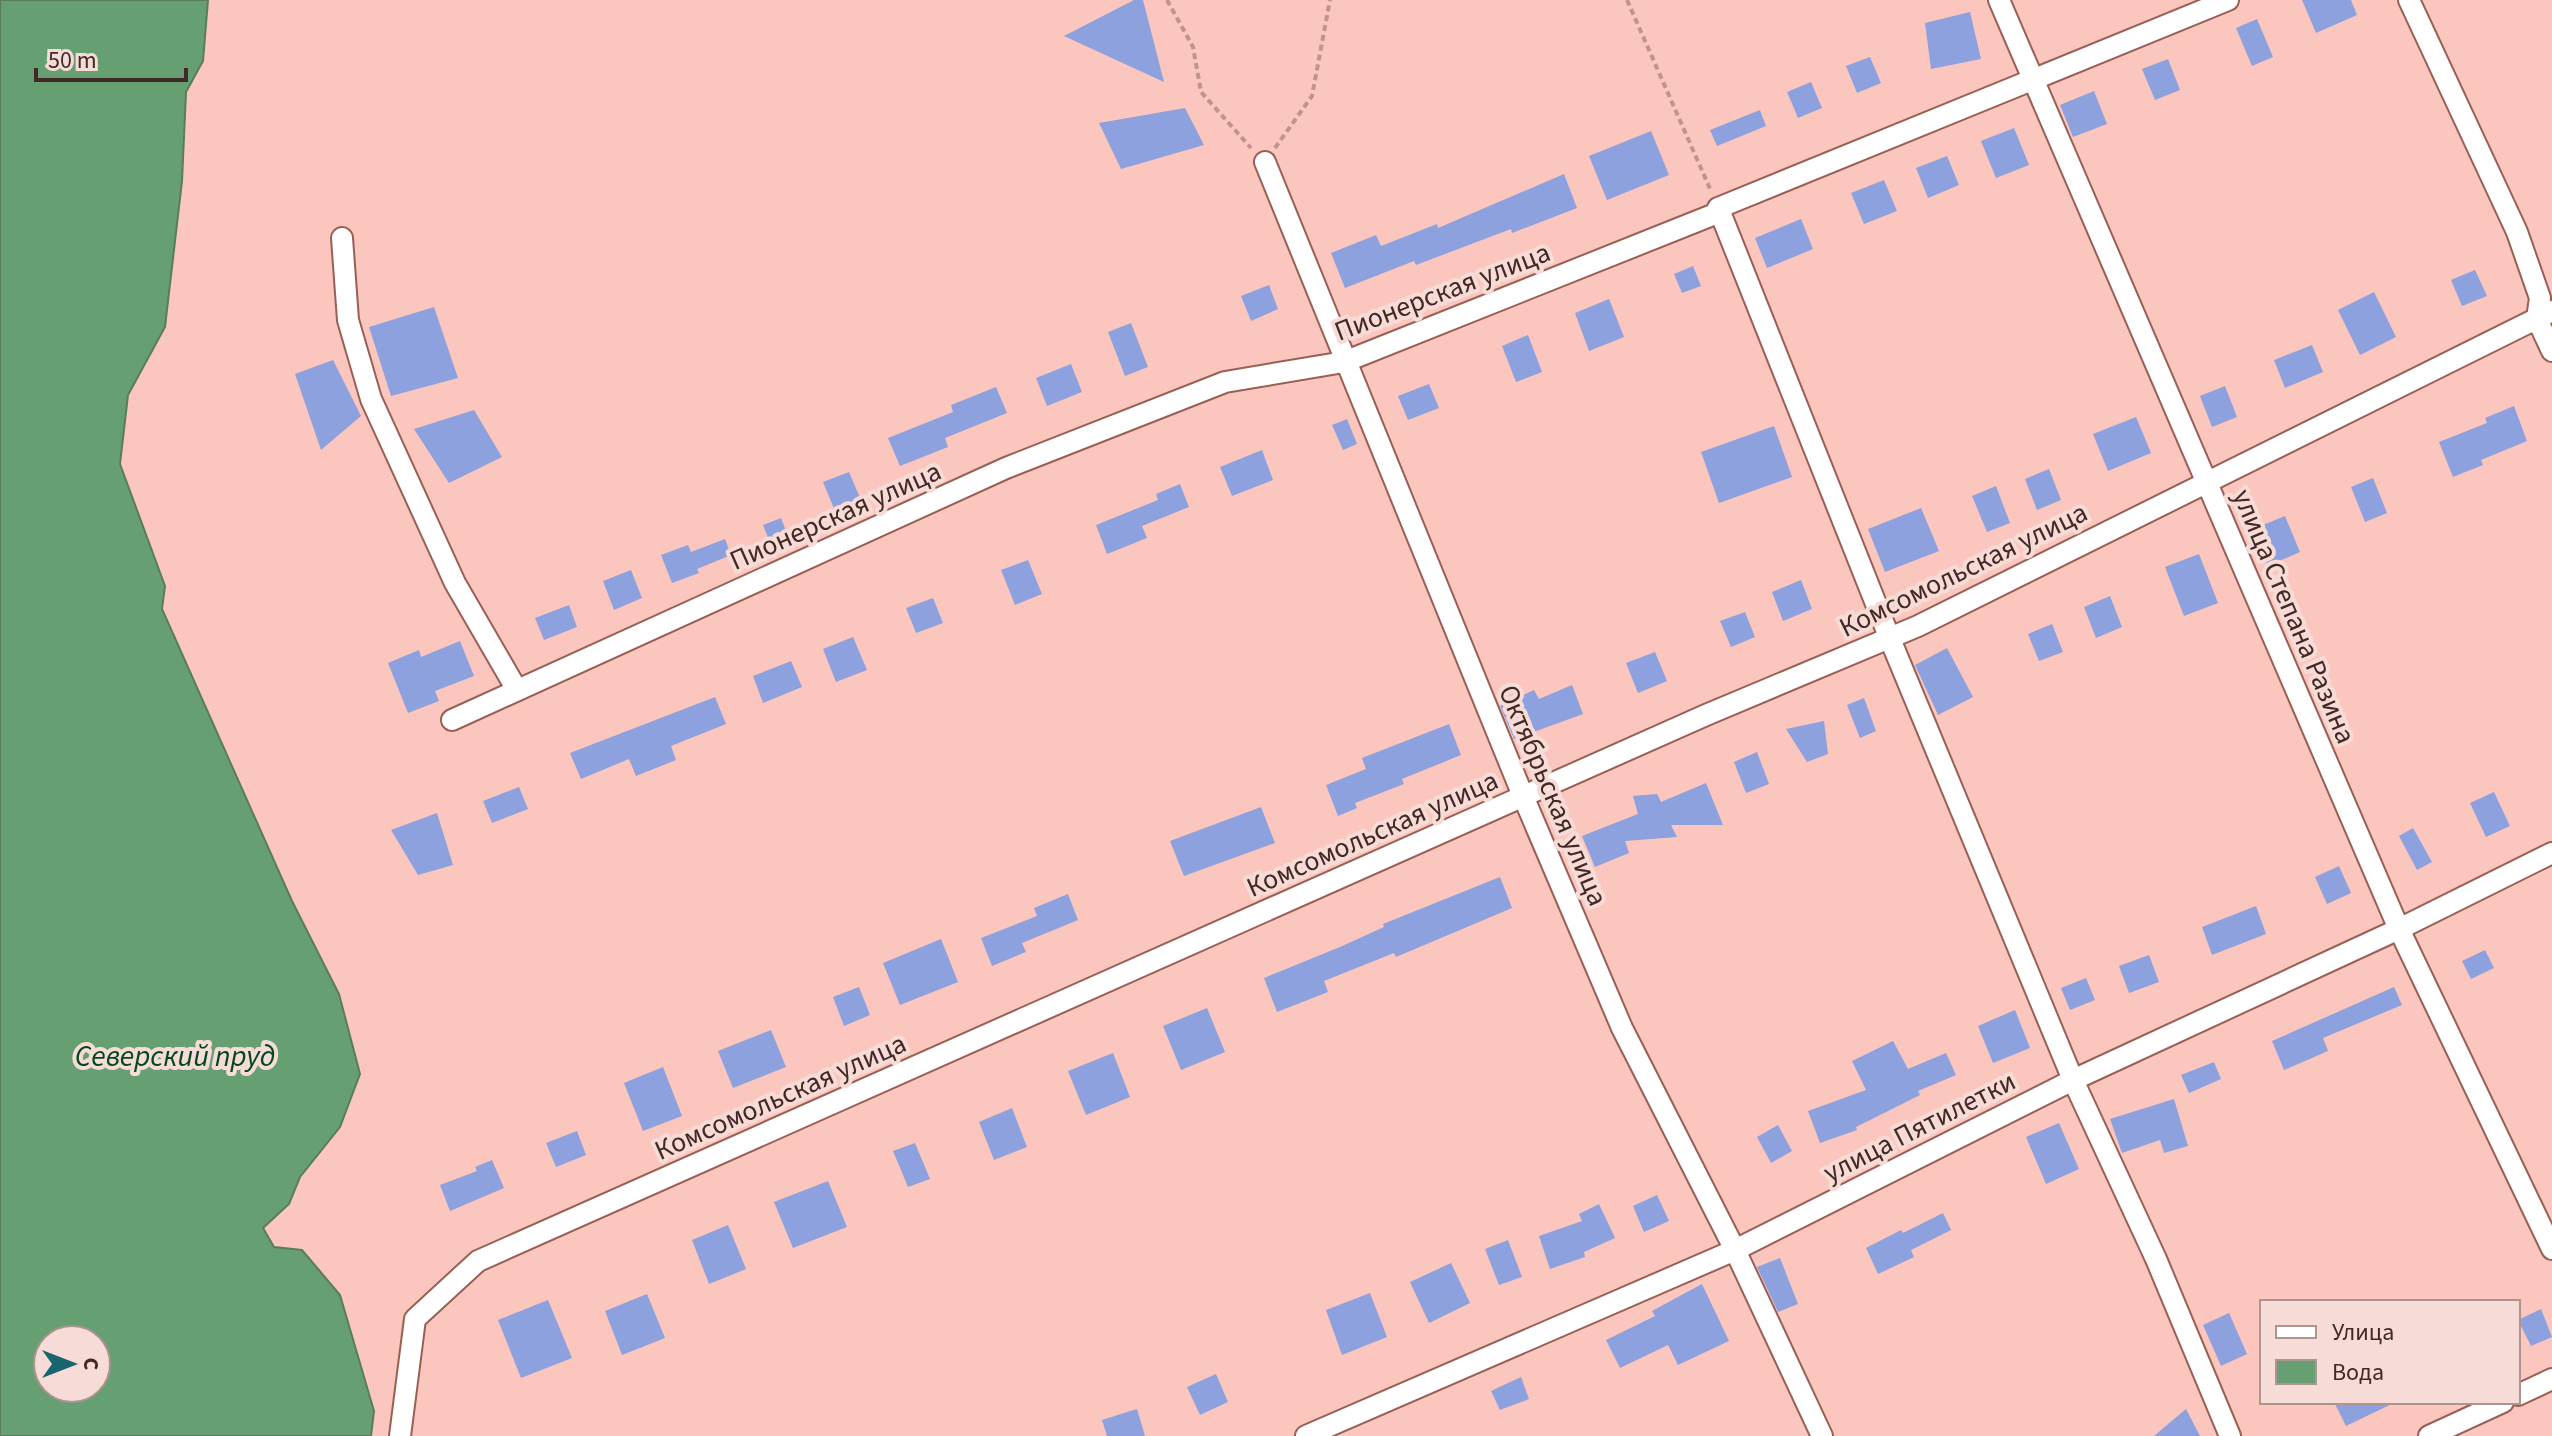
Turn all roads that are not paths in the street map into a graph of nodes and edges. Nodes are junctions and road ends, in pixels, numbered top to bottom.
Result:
1 (1999, 0) edge
2 (2228, 0) edge
3 (2409, 0) edge
4 (2035, 81) junction
5 (1265, 162) road end
6 (1719, 210) junction
7 (342, 238) dead end
8 (2544, 315) edge
9 (2552, 351) edge
10 (1344, 362) junction
11 (2208, 482) junction
12 (1890, 639) junction
13 (517, 690) junction
14 (452, 720) dead end
15 (1523, 796) junction
16 (2552, 853) edge
17 (2399, 929) junction
18 (2073, 1080) junction
19 (2552, 1249) edge
20 (1735, 1250) junction
21 (2552, 1379) edge
22 (2520, 1394) edge
23 (2499, 1404) edge
24 (400, 1436) edge
25 (1306, 1436) edge
26 (1822, 1436) edge
27 (2230, 1436) edge
28 (2429, 1436) edge

1 - 4 street, улица Степана Разина
2 - 4 street, Пионерская улица
3 - 8 street
4 - 6 street, Пионерская улица
4 - 11 street, улица Степана Разина
5 - 10 street, Октябрьская улица
6 - 10 street, Пионерская улица
6 - 12 street
7 - 13 street
8 - 9 street
8 - 11 street, Комсомольская улица
10 - 13 street, Пионерская улица
10 - 15 street, Октябрьская улица
11 - 12 street, Комсомольская улица
11 - 17 street, улица Степана Разина
12 - 15 street, Комсомольская улица
12 - 18 street
13 - 14 street, Пионерская улица
15 - 20 street, Октябрьская улица
15 - 24 street, Комсомольская улица
16 - 17 street, улица Пятилетки
17 - 18 street, улица Пятилетки
17 - 19 street, улица Степана Разина
18 - 20 street, улица Пятилетки
18 - 27 street
20 - 25 street, улица Пятилетки
20 - 26 street, Октябрьская улица
21 - 22 street
23 - 28 street

